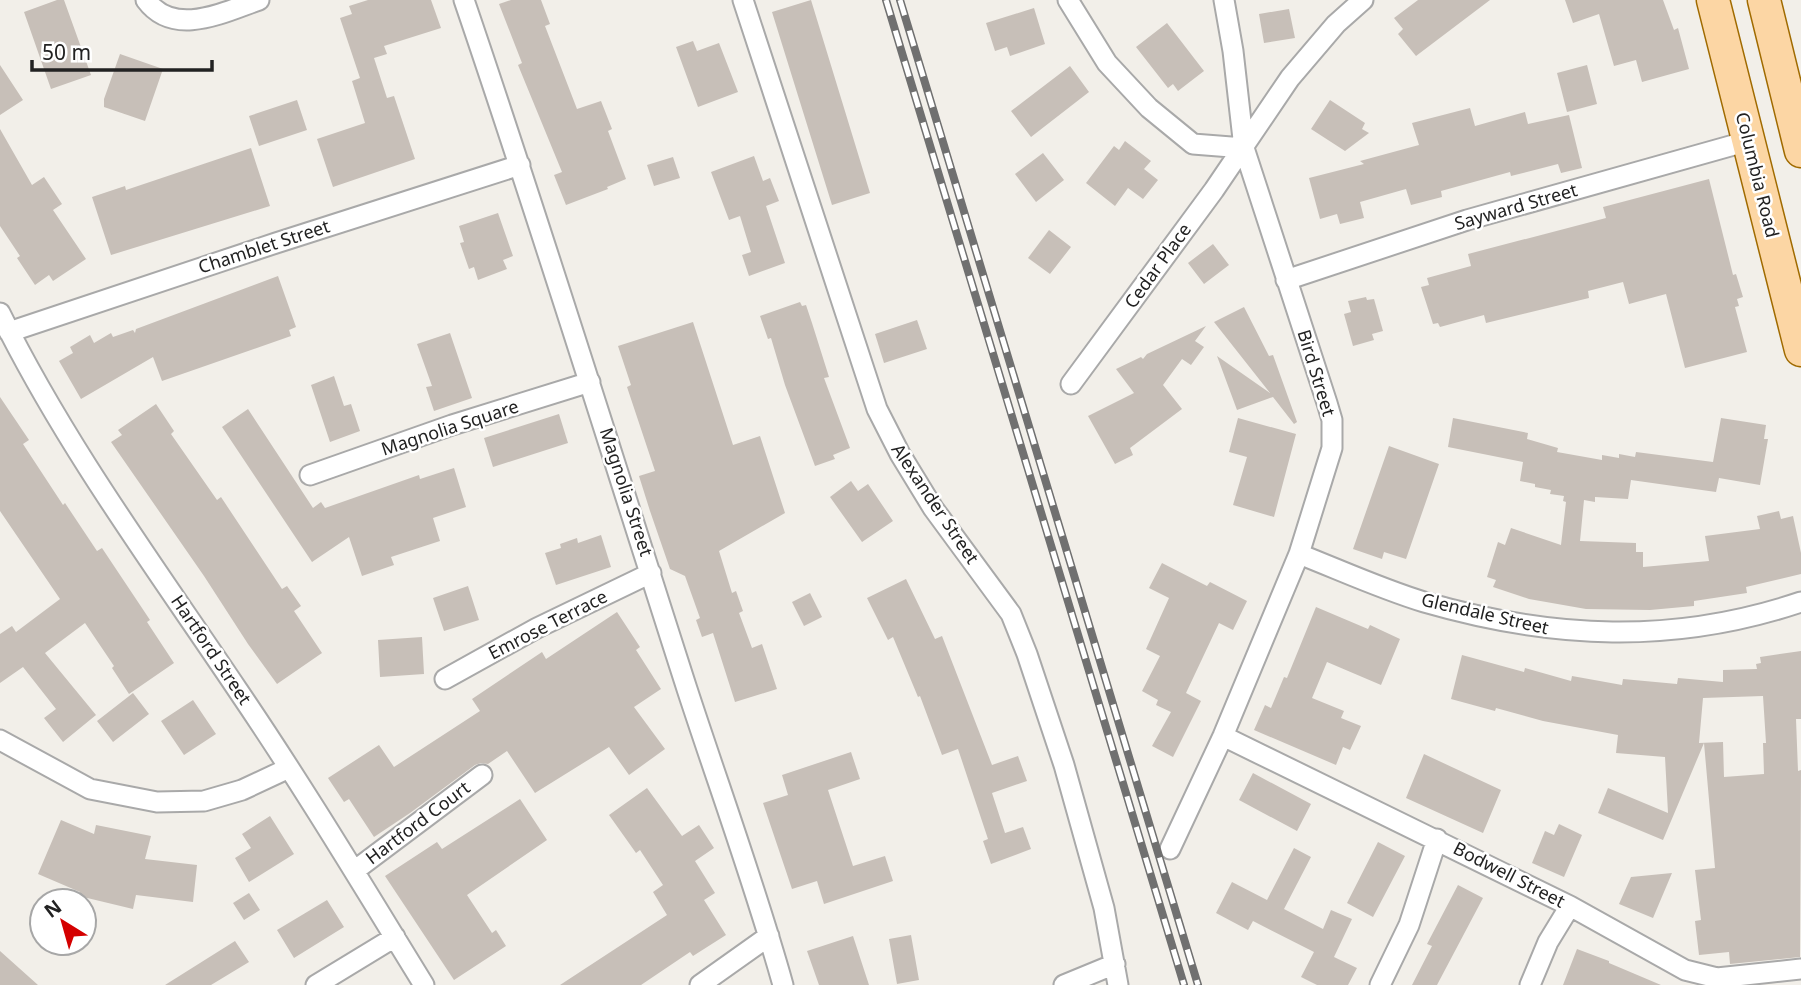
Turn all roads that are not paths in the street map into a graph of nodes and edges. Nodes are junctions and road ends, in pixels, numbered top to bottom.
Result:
1 (146, 0) edge
2 (259, 0) edge
3 (464, 0) edge
4 (743, 0) edge
5 (1068, 0) edge
6 (1224, 0) edge
7 (1363, 0) edge
8 (1713, 0) edge
9 (1764, 0) edge
10 (1748, 141) junction
11 (1244, 148) junction
12 (1801, 151) edge
13 (520, 165) junction
14 (1286, 280) junction
15 (0, 313) edge
16 (9, 332) junction
17 (1801, 349) edge
18 (590, 382) junction
19 (1071, 384) dead end
20 (310, 475) dead end
21 (1299, 554) junction
22 (651, 573) junction
23 (1801, 602) edge
24 (445, 680) dead end
25 (1223, 736) junction
26 (0, 740) edge
27 (289, 768) junction
28 (482, 775) dead end
29 (1437, 839) junction
30 (1170, 849) dead end
31 (354, 871) junction
32 (1570, 906) junction
33 (769, 936) junction
34 (394, 937) junction
35 (1115, 964) junction
36 (1801, 969) edge
37 (316, 985) edge
38 (424, 985) edge
39 (700, 985) edge
40 (783, 985) edge
41 (1064, 985) edge
42 (1118, 985) edge
43 (1380, 985) edge
44 (1530, 985) edge

1 - 2 street
3 - 13 street, Magnolia Street
4 - 35 street, Alexander Street
5 - 11 street
6 - 11 street, Bird Street
7 - 11 street
8 - 10 main road, Columbia Road
9 - 12 main road
10 - 14 street, Sayward Street
10 - 17 main road, Columbia Road
11 - 14 street, Bird Street
11 - 19 street, Cedar Place
13 - 16 street, Chamblet Street
13 - 18 street, Magnolia Street
14 - 21 street, Bird Street
15 - 16 street, Hartford Street
16 - 27 street, Hartford Street
18 - 20 street, Magnolia Square
18 - 22 street, Magnolia Street
21 - 23 street, Glendale Street
21 - 25 street, Bird Street
22 - 24 street, Emrose Terrace
22 - 33 street, Magnolia Street
25 - 29 street, Bodwell Street
25 - 30 street, Bird Street
26 - 27 street
27 - 31 street, Hartford Street
28 - 31 street, Hartford Court
29 - 32 street, Bodwell Street
29 - 43 street
31 - 34 street, Hartford Street
32 - 36 street, Bodwell Street
32 - 44 street
33 - 39 street
33 - 40 street, Magnolia Street
34 - 37 street
34 - 38 street, Hartford Street
35 - 41 street
35 - 42 street, Alexander Street

